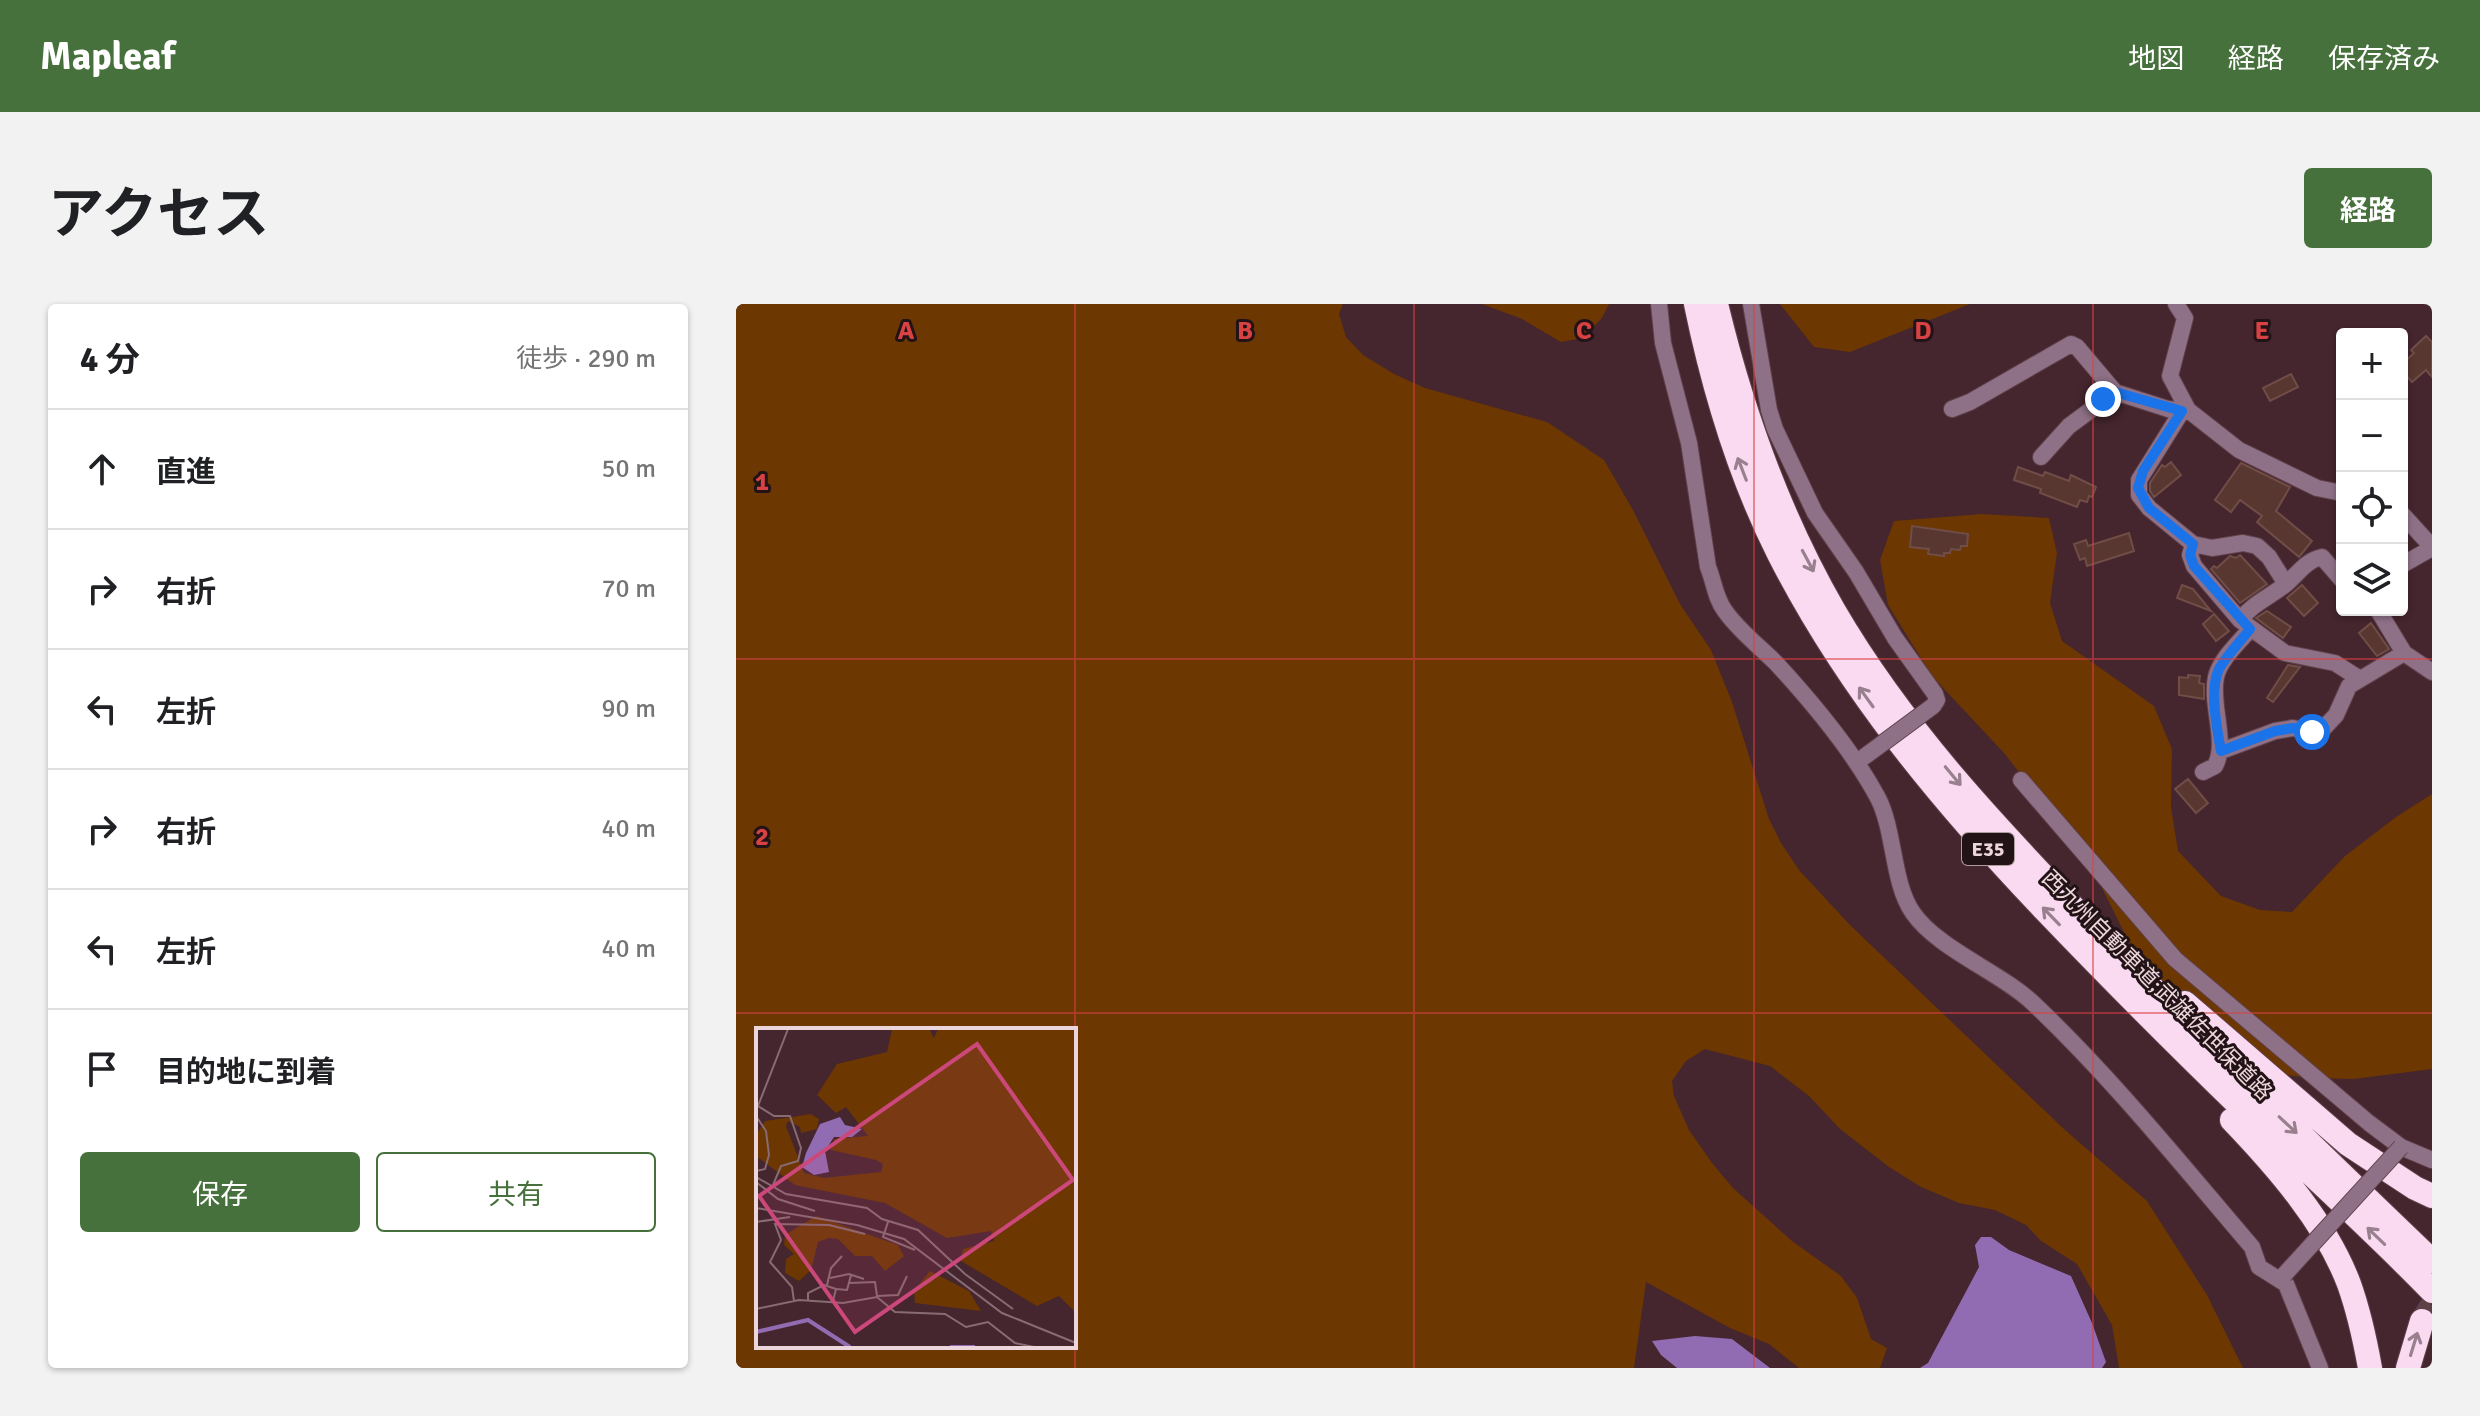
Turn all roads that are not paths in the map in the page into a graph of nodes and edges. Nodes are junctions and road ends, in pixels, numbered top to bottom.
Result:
1 (1659, 304) edge
2 (1696, 304) edge
3 (1716, 304) edge
4 (1751, 304) edge
5 (2176, 304) edge
6 (2115, 392) junction
7 (1952, 409) dead end
8 (2186, 412) junction
9 (2041, 457) dead end
10 (2336, 492) edge
11 (2408, 521) edge
12 (2193, 544) junction
13 (2432, 548) edge
14 (2408, 562) edge
15 (2336, 573) edge
16 (2286, 584) junction
17 (2382, 616) edge
18 (2245, 624) junction
19 (2404, 653) junction
20 (2432, 672) edge
21 (2360, 679) junction
22 (2221, 751) junction
23 (1860, 761) junction
24 (2203, 772) dead end
25 (2021, 780) dead end
26 (2083, 934) junction
27 (2401, 1147) junction
28 (2432, 1160) edge
29 (2432, 1196) edge
30 (2432, 1261) edge
31 (2282, 1278) junction
32 (2432, 1291) edge
33 (2422, 1321) tunnel mouth
34 (2320, 1368) edge
35 (2370, 1368) edge
36 (2408, 1368) edge

1 - 23 street
26 -> 2 highway, 西九州自動車道;武雄佐世保道路 / E35
3 -> 26 highway, 西九州自動車道;武雄佐世保道路 / E35
4 - 23 street, bridge
5 - 8 street
6 - 7 street
6 - 8 street
6 - 9 street
8 - 10 street
8 - 12 street
11 - 13 street
12 - 16 street
12 - 18 street
13 - 14 street
15 - 16 street
16 - 18 street
17 - 19 street
18 - 21 street
18 - 22 street
19 - 20 street
19 - 21 street
21 - 22 street
22 - 24 street
23 - 31 street
25 - 27 street
26 - 29 highway
26 -> 30 highway, 西九州自動車道;武雄佐世保道路 / E35
32 -> 26 highway, 西九州自動車道;武雄佐世保道路 / E35
26 - 35 highway
27 - 28 street
27 - 31 street, bridge
31 - 34 street
36 -> 33 highway

